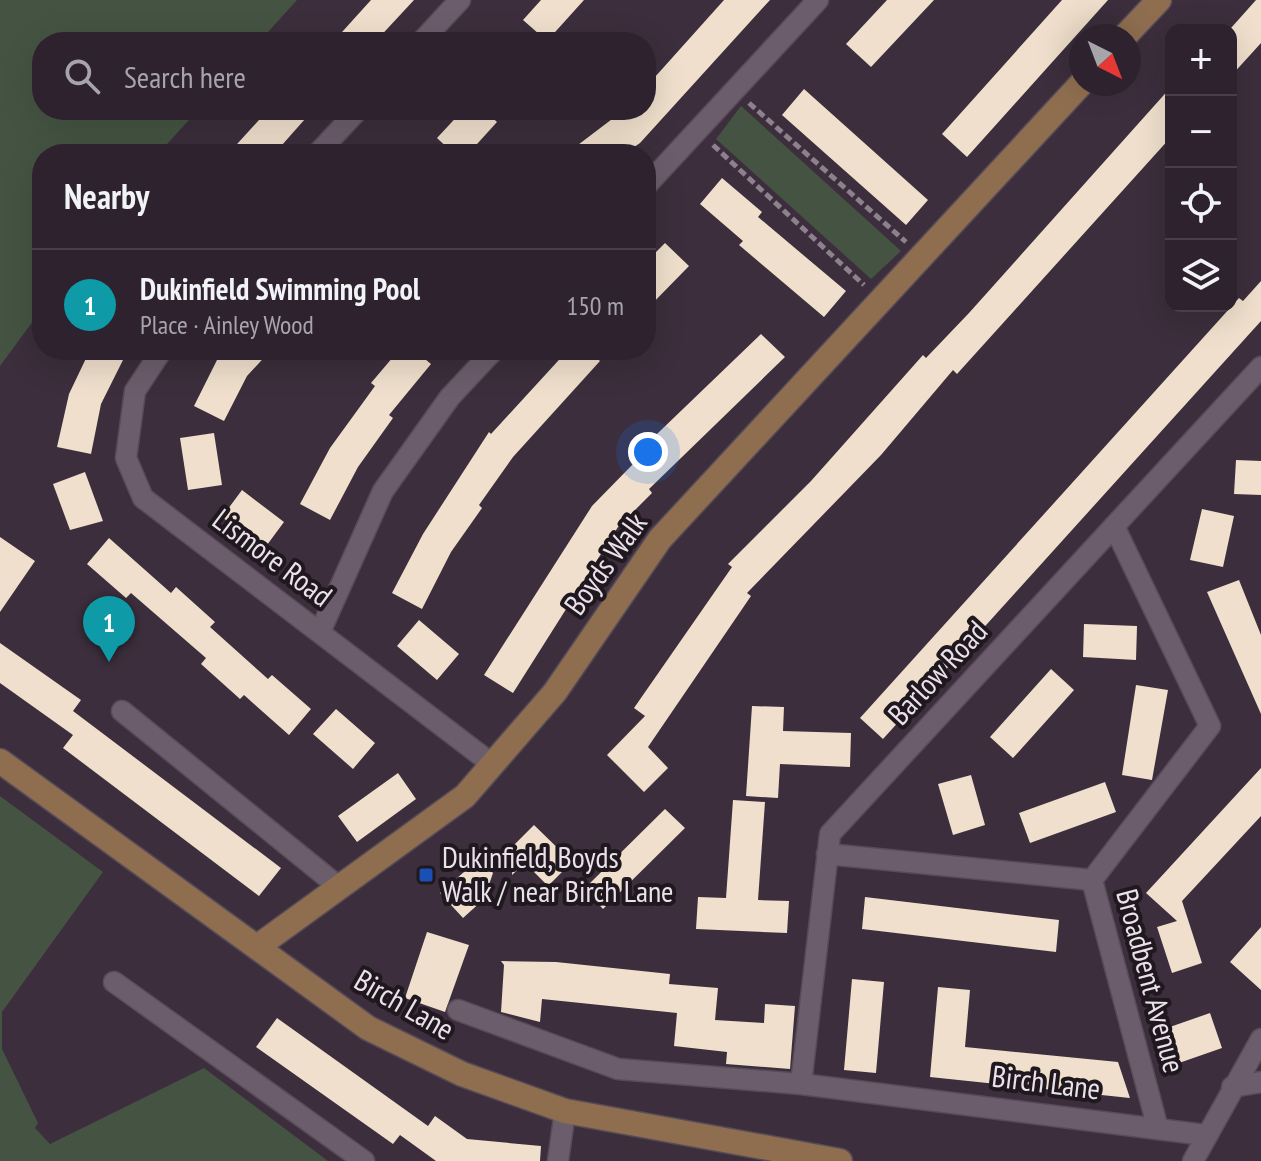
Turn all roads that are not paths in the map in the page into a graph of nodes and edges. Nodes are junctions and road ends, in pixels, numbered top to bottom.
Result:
1 (460, 0) edge
2 (818, 0) edge
3 (1159, 0) edge
4 (1136, 24) edge
5 (430, 32) edge
6 (1070, 96) edge
7 (349, 120) edge
8 (326, 144) edge
9 (656, 175) edge
10 (155, 360) edge
11 (485, 360) edge
12 (1258, 378) edge
13 (1114, 526) junction
14 (320, 632) junction
15 (122, 711) dead end
16 (0, 761) edge
17 (492, 764) junction
18 (827, 854) junction
19 (1092, 880) junction
20 (339, 887) junction
21 (257, 947) junction
22 (114, 982) dead end
23 (458, 1010) dead end
24 (1261, 1039) edge
25 (1261, 1082) edge
26 (801, 1084) junction
27 (1232, 1087) junction
28 (565, 1111) junction
29 (1158, 1129) junction
30 (1205, 1135) junction
31 (364, 1161) edge
32 (558, 1161) edge
33 (840, 1161) edge
34 (1193, 1161) edge

1 - 5 street
2 - 9 street
3 - 4 street
6 - 17 street, Boyds Walk
7 - 8 street
10 - 14 street, Lismore Road
11 - 14 street
12 - 13 street, Barlow Road
13 - 18 street, Barlow Road
13 - 19 street, Broadbent Avenue
14 - 17 street, Lismore Road
15 - 20 street
16 - 21 street, Birch Lane
17 - 20 street, Boyds Walk
18 - 19 street
18 - 26 street, Barlow Road
19 - 29 street, Broadbent Avenue
20 - 21 street, Boyds Walk
21 - 28 street, Birch Lane
22 - 31 street
23 - 26 street, Birch Lane
24 - 27 street
25 - 27 street
26 - 29 street, Birch Lane
27 - 30 street
28 - 32 street
28 - 33 street, Birch Lane
29 - 30 street, Birch Lane
30 - 34 street

